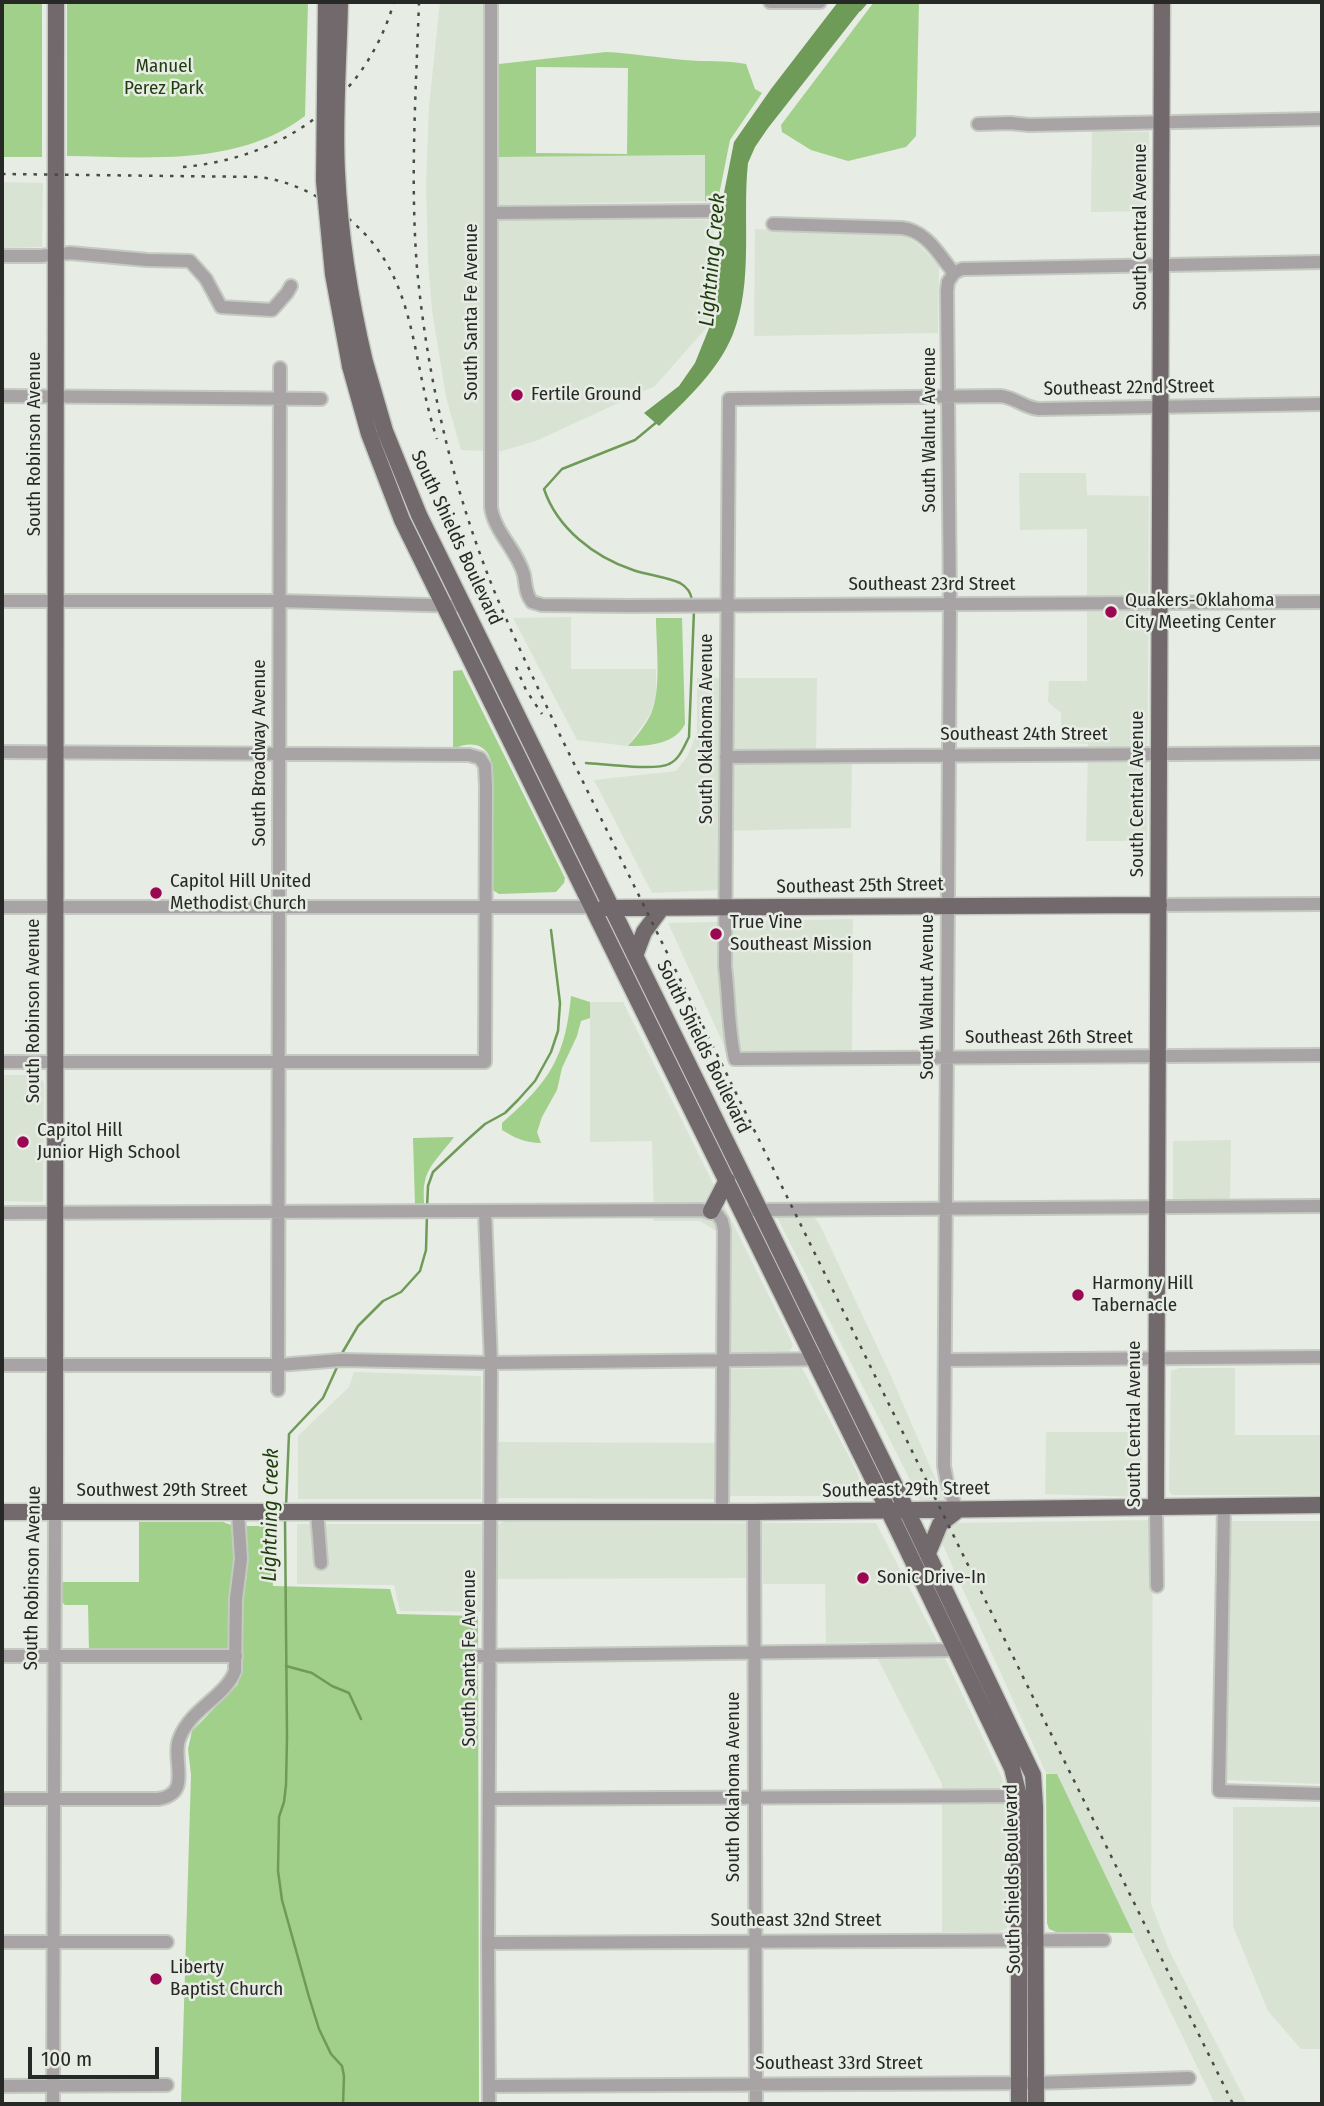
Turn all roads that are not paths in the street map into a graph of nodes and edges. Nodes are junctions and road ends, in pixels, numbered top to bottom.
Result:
1 (56, 2) edge
2 (326, 2) edge
3 (340, 2) edge
4 (491, 2) edge
5 (770, 2) edge
6 (819, 2) edge
7 (1163, 2) edge
8 (1322, 119) edge
9 (1162, 122) junction
10 (978, 124) dead end
11 (710, 211) dead end
12 (491, 213) junction
13 (773, 224) dead end
14 (57, 254) junction
15 (2, 256) edge
16 (1322, 262) edge
17 (1162, 265) junction
18 (954, 273) junction
19 (290, 286) dead end
20 (357, 364) junction
21 (279, 368) dead end
22 (2, 396) edge
23 (56, 397) junction
24 (948, 397) junction
25 (281, 398) junction
26 (321, 399) dead end
27 (729, 399) joint
28 (1322, 404) edge
29 (1162, 406) junction
30 (2, 601) edge
31 (56, 601) junction
32 (280, 601) junction
33 (1322, 602) edge
34 (1160, 603) junction
35 (444, 605) junction
36 (728, 605) junction
37 (950, 605) junction
38 (463, 606) junction
39 (541, 606) joint
40 (2, 752) edge
41 (55, 752) junction
42 (279, 752) junction
43 (1322, 753) edge
44 (1159, 754) junction
45 (949, 755) junction
46 (726, 757) junction
47 (1322, 904) edge
48 (1159, 905) junction
49 (948, 906) junction
50 (2, 907) edge
51 (55, 907) junction
52 (280, 907) junction
53 (485, 907) junction
54 (591, 907) junction
55 (726, 908) junction
56 (611, 909) junction
57 (661, 909) junction
58 (635, 956) junction
59 (680, 1048) junction
60 (1322, 1055) edge
61 (664, 1056) junction
62 (1158, 1056) junction
63 (947, 1058) junction
64 (734, 1059) joint
65 (2, 1062) edge
66 (279, 1062) junction
67 (55, 1063) junction
68 (727, 1180) junction
69 (1322, 1206) edge
70 (1157, 1208) junction
71 (946, 1209) junction
72 (741, 1210) junction
73 (759, 1210) junction
74 (711, 1211) junction
75 (485, 1212) junction
76 (2, 1213) edge
77 (56, 1213) junction
78 (279, 1214) junction
79 (1322, 1357) edge
80 (1156, 1358) junction
81 (833, 1359) junction
82 (813, 1360) junction
83 (946, 1360) junction
84 (722, 1362) junction
85 (491, 1363) junction
86 (2, 1364) edge
87 (279, 1364) junction
88 (56, 1365) junction
89 (278, 1390) dead end
90 (1322, 1505) edge
91 (1156, 1506) junction
92 (1224, 1506) junction
93 (889, 1511) junction
94 (908, 1511) junction
95 (957, 1511) junction
96 (2, 1512) edge
97 (55, 1512) junction
98 (238, 1512) junction
99 (311, 1512) junction
100 (490, 1512) junction
101 (722, 1512) junction
102 (754, 1512) junction
103 (928, 1553) junction
104 (321, 1563) dead end
105 (1157, 1586) dead end
106 (963, 1646) junction
107 (753, 1654) junction
108 (2, 1656) edge
109 (53, 1656) junction
110 (236, 1656) junction
111 (484, 1656) junction
112 (1322, 1794) edge
113 (1018, 1796) junction
114 (1035, 1796) junction
115 (754, 1797) junction
116 (2, 1799) edge
117 (53, 1799) junction
118 (490, 1799) junction
119 (1018, 1939) junction
120 (1036, 1939) junction
121 (754, 1940) junction
122 (1104, 1940) dead end
123 (2, 1942) edge
124 (167, 1942) dead end
125 (53, 1943) junction
126 (488, 1943) junction
127 (1189, 2078) dead end
128 (756, 2083) junction
129 (1019, 2083) junction
130 (1036, 2083) junction
131 (167, 2085) dead end
132 (2, 2086) edge
133 (53, 2086) junction
134 (490, 2086) junction
135 (53, 2104) edge
136 (489, 2104) edge
137 (756, 2104) edge
138 (1019, 2104) edge
139 (1036, 2104) edge

1 - 14 main road, South Robinson Avenue
2 - 20 main road, South Shields Boulevard, bridge
3 - 20 main road, South Shields Boulevard, bridge
4 - 12 street, South Santa Fe Avenue
5 - 6 street
7 - 9 main road, South Central Avenue
8 - 9 street
9 - 10 street
9 - 17 main road, South Central Avenue
11 - 12 street
12 - 39 street, South Santa Fe Avenue
13 - 18 street
14 - 15 street
14 - 19 street
14 - 23 main road, South Robinson Avenue
16 - 17 street
17 - 18 street
17 - 29 main road, South Central Avenue
18 - 24 street, South Walnut Avenue
20 - 35 main road, South Shields Boulevard
20 - 38 main road, South Shields Boulevard
21 - 25 street, South Broadway Avenue
22 - 23 street
23 - 25 street
23 - 31 main road, South Robinson Avenue
24 - 27 street, Southeast 22nd Street
24 - 29 street, Southeast 22nd Street
24 - 37 street, South Walnut Avenue
25 - 26 street
25 - 32 street, South Broadway Avenue
27 - 36 street, South Oklahoma Avenue
28 - 29 street, Southeast 22nd Street
29 - 34 main road, South Central Avenue
30 - 31 street
31 - 32 street
31 - 41 main road, South Robinson Avenue
32 - 35 street
32 - 42 street, South Broadway Avenue
33 - 34 street, Southeast 23rd Street
34 - 37 street, Southeast 23rd Street
34 - 44 main road, South Central Avenue
35 - 38 street
35 - 54 main road, South Shields Boulevard
36 - 37 street, Southeast 23rd Street
36 - 39 street, Southeast 23rd Street
36 - 46 street, South Oklahoma Avenue
37 - 45 street, South Walnut Avenue
38 - 56 main road, South Shields Boulevard
40 - 41 street
41 - 42 street
41 - 51 main road, South Robinson Avenue
42 - 52 street, South Broadway Avenue
42 - 53 street
43 - 44 street, Southeast 24th Street
44 - 45 street, Southeast 24th Street
44 - 48 main road, South Central Avenue
45 - 46 street, Southeast 24th Street
45 - 49 street, South Walnut Avenue
46 - 55 street, South Oklahoma Avenue
47 - 48 street, Southeast 25th Street
48 - 49 main road, Southeast 25th Street
48 - 62 main road, South Central Avenue
49 - 55 main road, Southeast 25th Street
49 - 63 street, South Walnut Avenue
50 - 51 street, Southeast 25th Street
51 - 52 street, Southeast 25th Street
51 - 67 main road, South Robinson Avenue
52 - 53 street, Southeast 25th Street
52 - 66 street, South Broadway Avenue
53 - 54 street, Southeast 25th Street
53 - 66 street
54 - 56 main road, Southeast 25th Street
54 - 61 main road, South Shields Boulevard
55 - 57 main road, Southeast 25th Street
55 - 64 street, South Oklahoma Avenue
56 - 57 main road, Southeast 25th Street
56 - 58 main road, South Shields Boulevard
57 - 58 main road
58 - 59 main road, South Shields Boulevard
59 - 61 main road
59 - 73 main road, South Shields Boulevard
60 - 62 street, Southeast 26th Street
61 - 68 main road, South Shields Boulevard
62 - 63 street, Southeast 26th Street
62 - 70 main road, South Central Avenue
63 - 64 street, Southeast 26th Street
63 - 71 street, South Walnut Avenue
65 - 67 street
66 - 67 street
66 - 78 street, South Broadway Avenue
67 - 77 main road, South Robinson Avenue
68 - 72 main road, South Shields Boulevard
68 - 74 main road
69 - 70 street
70 - 71 street
70 - 80 main road, South Central Avenue
71 - 73 street
71 - 83 street, South Walnut Avenue
72 - 73 street
72 - 82 main road, South Shields Boulevard
73 - 81 main road, South Shields Boulevard
74 - 75 street
74 - 84 street
75 - 78 street
75 - 85 street, South Santa Fe Avenue
76 - 77 street
77 - 78 street
77 - 88 main road, South Robinson Avenue
78 - 87 street, South Broadway Avenue
79 - 80 street
80 - 83 street
80 - 91 main road, South Central Avenue
81 - 82 street
81 - 94 main road, South Shields Boulevard
82 - 84 street
82 - 93 main road, South Shields Boulevard
83 - 95 street, South Walnut Avenue
84 - 85 street
84 - 101 street
85 - 87 street
85 - 100 street, South Santa Fe Avenue
86 - 88 street
87 - 88 street
87 - 89 street, South Broadway Avenue
88 - 97 main road, South Robinson Avenue
90 - 92 main road, Southeast 29th Street
91 - 92 main road, Southeast 29th Street
91 - 95 main road, Southeast 29th Street
91 - 105 street, South Central Avenue
92 - 112 street
93 - 94 main road, Southeast 29th Street
93 - 102 main road, Southeast 29th Street
93 - 106 main road, South Shields Boulevard
94 - 95 main road, Southeast 29th Street
94 - 103 main road, South Shields Boulevard
95 - 103 main road
96 - 97 main road, Southwest 29th Street
97 - 98 main road, Southwest 29th Street
97 - 109 street, South Robinson Avenue
98 - 99 main road, Southwest 29th Street
98 - 110 street
99 - 100 main road, Southwest 29th Street
99 - 104 street
100 - 101 main road, Southeast 29th Street
100 - 111 street, South Santa Fe Avenue
101 - 102 main road, Southeast 29th Street
102 - 107 street, South Oklahoma Avenue
103 - 106 main road, South Shields Boulevard
106 - 107 street
106 - 113 main road, South Shields Boulevard
106 - 114 main road, South Shields Boulevard
107 - 111 street
107 - 115 street, South Oklahoma Avenue
108 - 109 street
109 - 110 street
109 - 117 street, South Robinson Avenue
110 - 117 street
111 - 118 street, South Santa Fe Avenue
113 - 114 street
113 - 115 street
113 - 119 main road, South Shields Boulevard
114 - 120 main road, South Shields Boulevard
115 - 118 street
115 - 121 street, South Oklahoma Avenue
116 - 117 street
117 - 125 street, South Robinson Avenue
118 - 126 street, South Santa Fe Avenue
119 - 120 street, Southeast 32nd Street
119 - 121 street, Southeast 32nd Street
119 - 129 main road, South Shields Boulevard
120 - 122 street, Southeast 32nd Street
120 - 130 main road, South Shields Boulevard
121 - 126 street, Southeast 32nd Street
121 - 128 street, South Oklahoma Avenue
123 - 125 street
124 - 125 street
125 - 133 street, South Robinson Avenue
126 - 134 street, South Santa Fe Avenue
127 - 130 street, Southeast 33rd Street
128 - 129 street, Southeast 33rd Street
128 - 134 street, Southeast 33rd Street
128 - 137 street, South Oklahoma Avenue
129 - 130 street, Southeast 33rd Street
129 - 138 main road, South Shields Boulevard
130 - 139 main road, South Shields Boulevard
131 - 133 street
132 - 133 street
133 - 135 street, South Robinson Avenue
134 - 136 street, South Santa Fe Avenue

